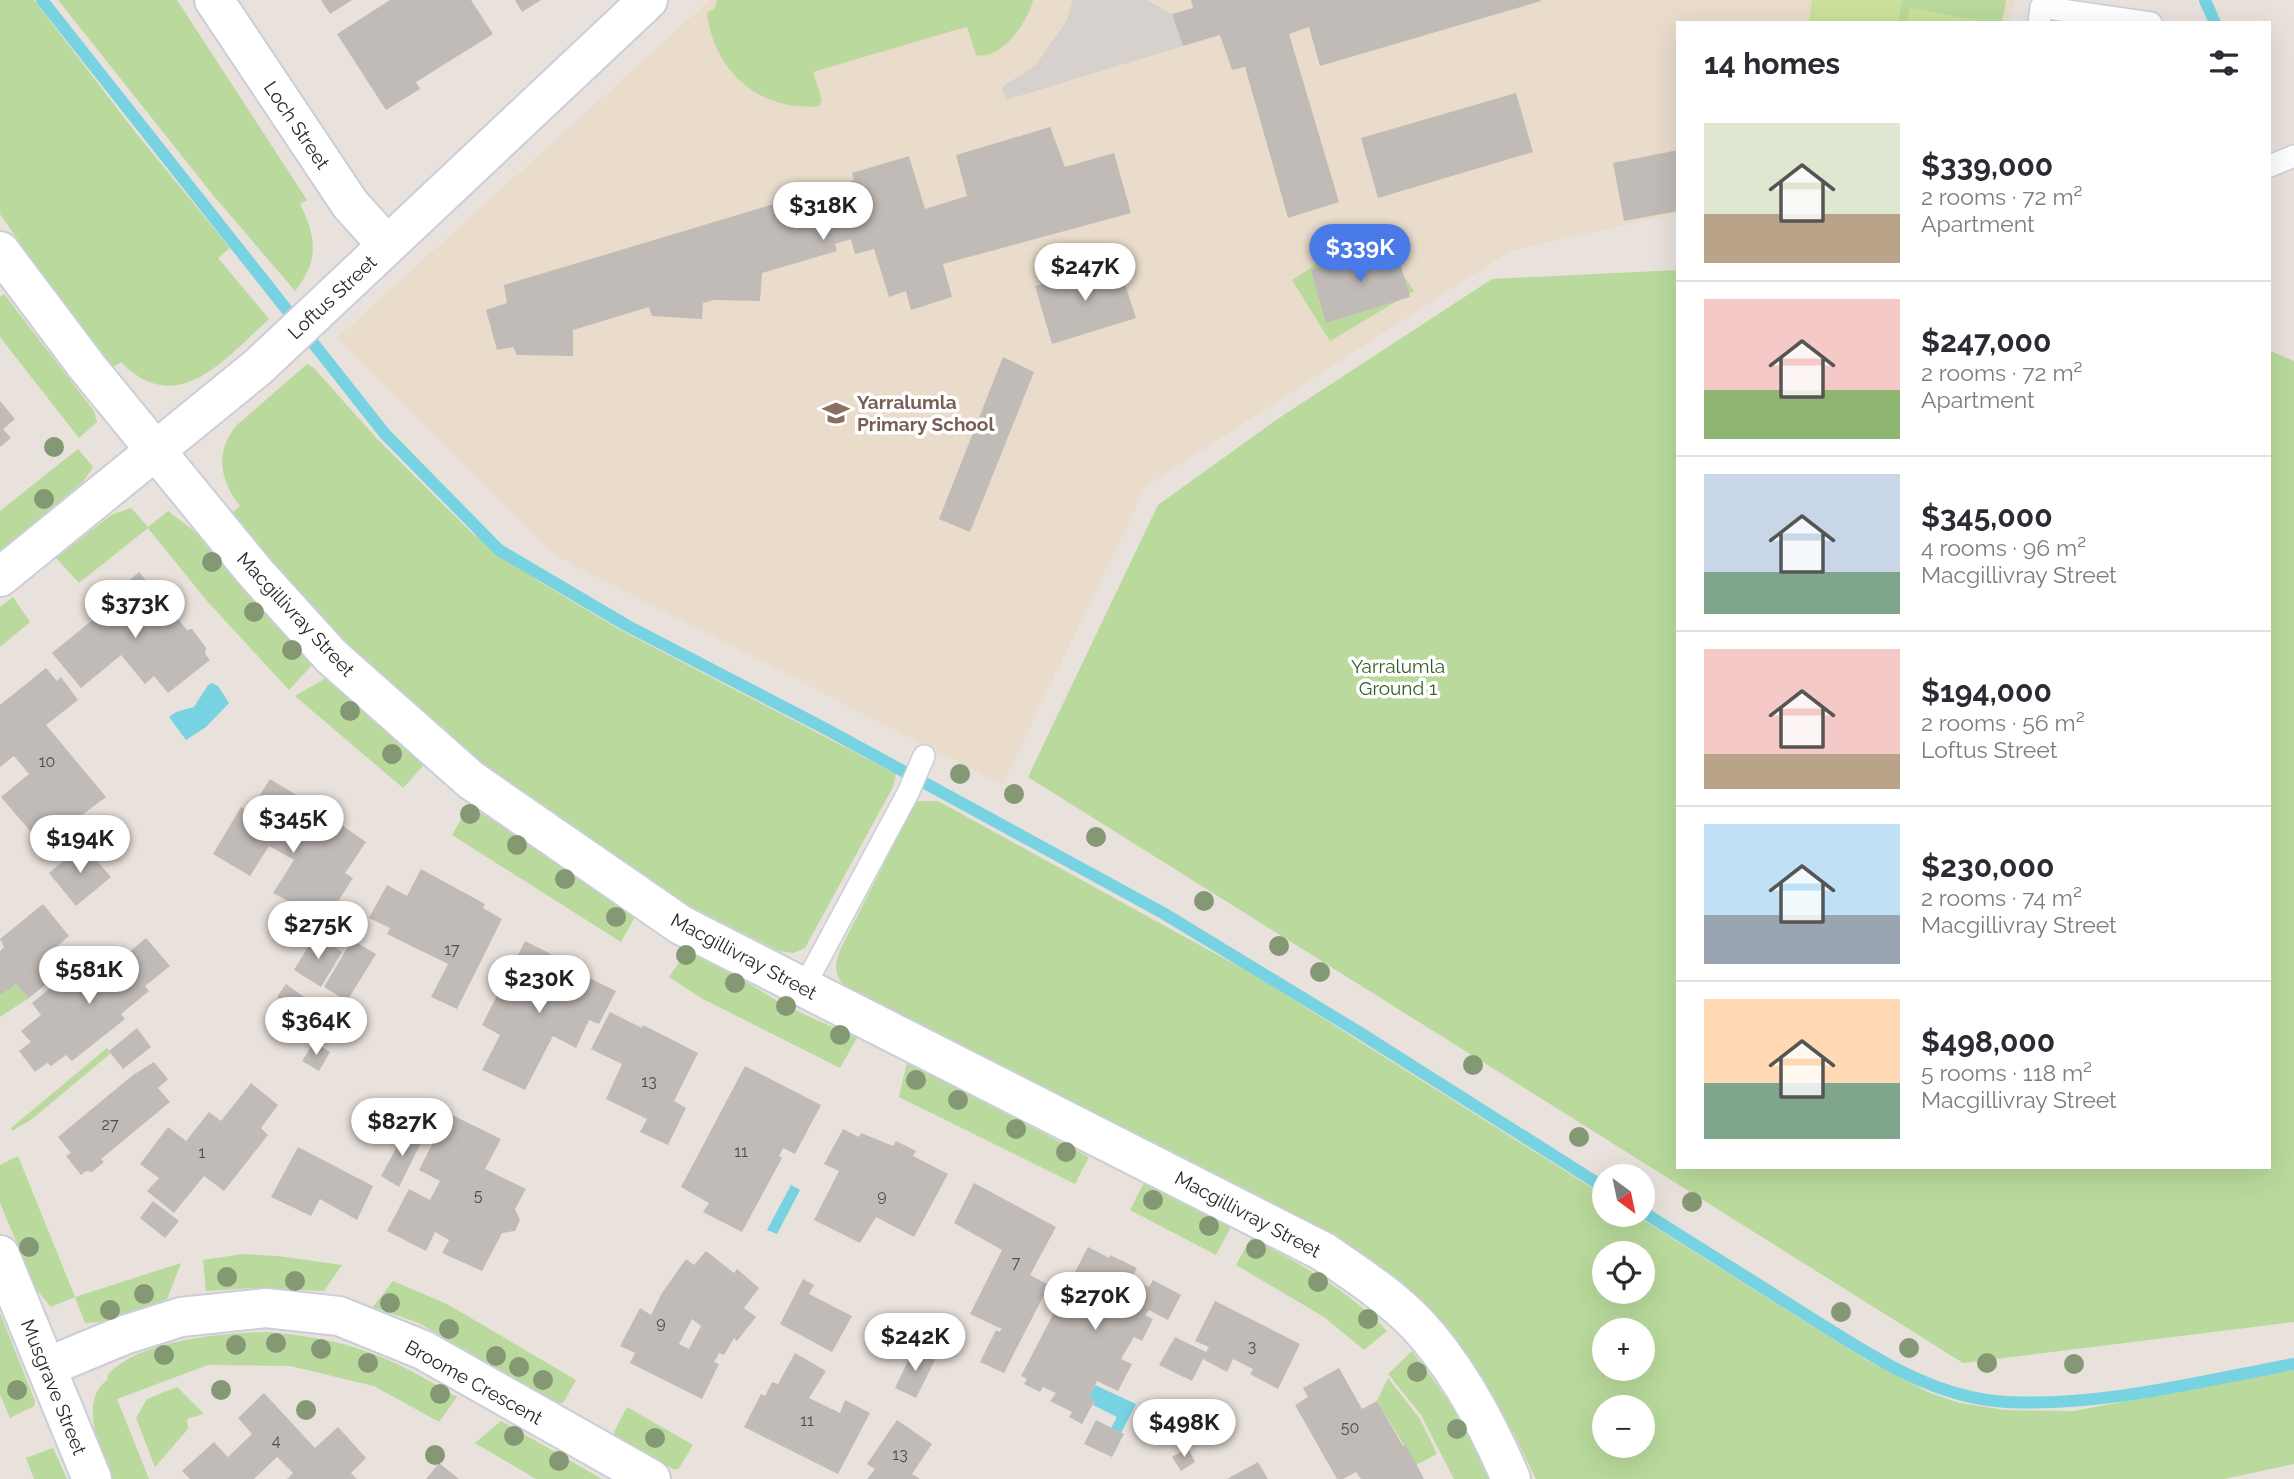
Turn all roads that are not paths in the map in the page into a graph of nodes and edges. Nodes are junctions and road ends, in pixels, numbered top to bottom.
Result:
1 (214, 0) edge
2 (648, 0) edge
3 (2039, 21) edge
4 (2137, 21) edge
5 (2294, 156) edge
6 (2271, 166) edge
7 (387, 245) junction
8 (0, 251) edge
9 (156, 452) junction
10 (0, 577) edge
11 (924, 756) dead end
12 (804, 987) junction
13 (0, 1255) edge
14 (47, 1367) junction
15 (92, 1479) edge
16 (651, 1479) edge
17 (1511, 1479) edge

1 - 7 street, Loch Street
2 - 7 street, Loftus Street
3 - 4 lane
5 - 6 lane
7 - 9 street, Loftus Street
8 - 9 street, Macgillivray Street
9 - 10 street, Loftus Street
9 - 12 street, Macgillivray Street
11 - 12 lane
12 - 17 street, Macgillivray Street
13 - 14 street, Musgrave Street
14 - 15 street, Musgrave Street
14 - 16 street, Broome Crescent

